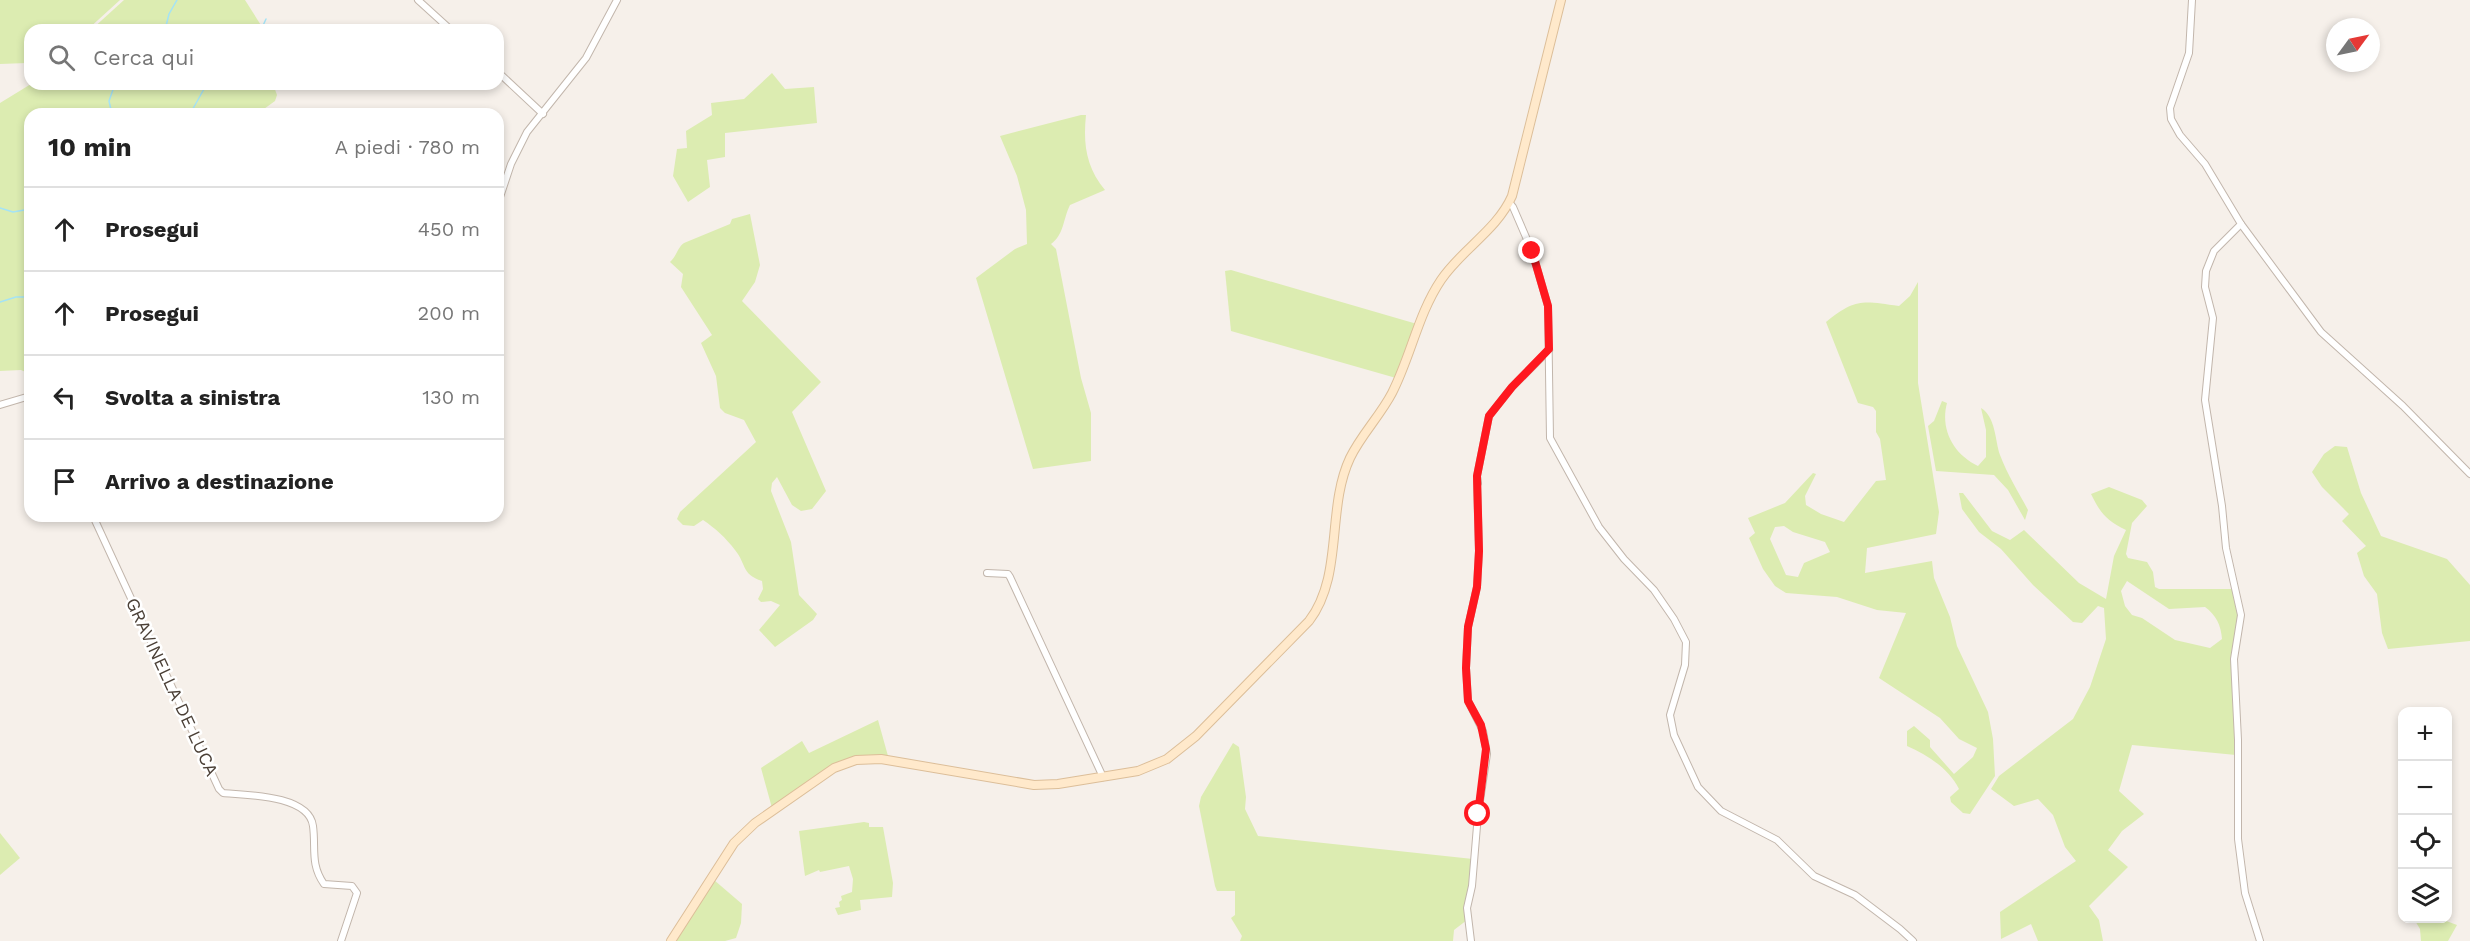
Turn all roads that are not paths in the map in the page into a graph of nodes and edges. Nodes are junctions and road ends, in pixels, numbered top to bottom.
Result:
1 (418, 0) edge
2 (617, 0) edge
3 (1561, 0) edge
4 (2192, 0) edge
5 (445, 24) edge
6 (504, 78) edge
7 (543, 114) junction
8 (504, 187) edge
9 (1509, 202) junction
10 (2241, 224) junction
11 (1549, 349) junction
12 (24, 398) edge
13 (0, 405) edge
14 (2470, 474) edge
15 (96, 522) edge
16 (987, 573) dead end
17 (1103, 777) junction
18 (341, 941) edge
19 (671, 941) edge
20 (1471, 941) edge
21 (1913, 941) edge
22 (2260, 941) edge

1 - 5 street
2 - 7 street
3 - 9 main road
4 - 10 street
6 - 7 street
7 - 8 street
9 - 11 street
9 - 17 main road
10 - 14 street
10 - 22 street
11 - 20 street
11 - 21 street
12 - 13 street
15 - 18 street, GRAVINELLA DE LUCA
16 - 17 street
17 - 19 main road

